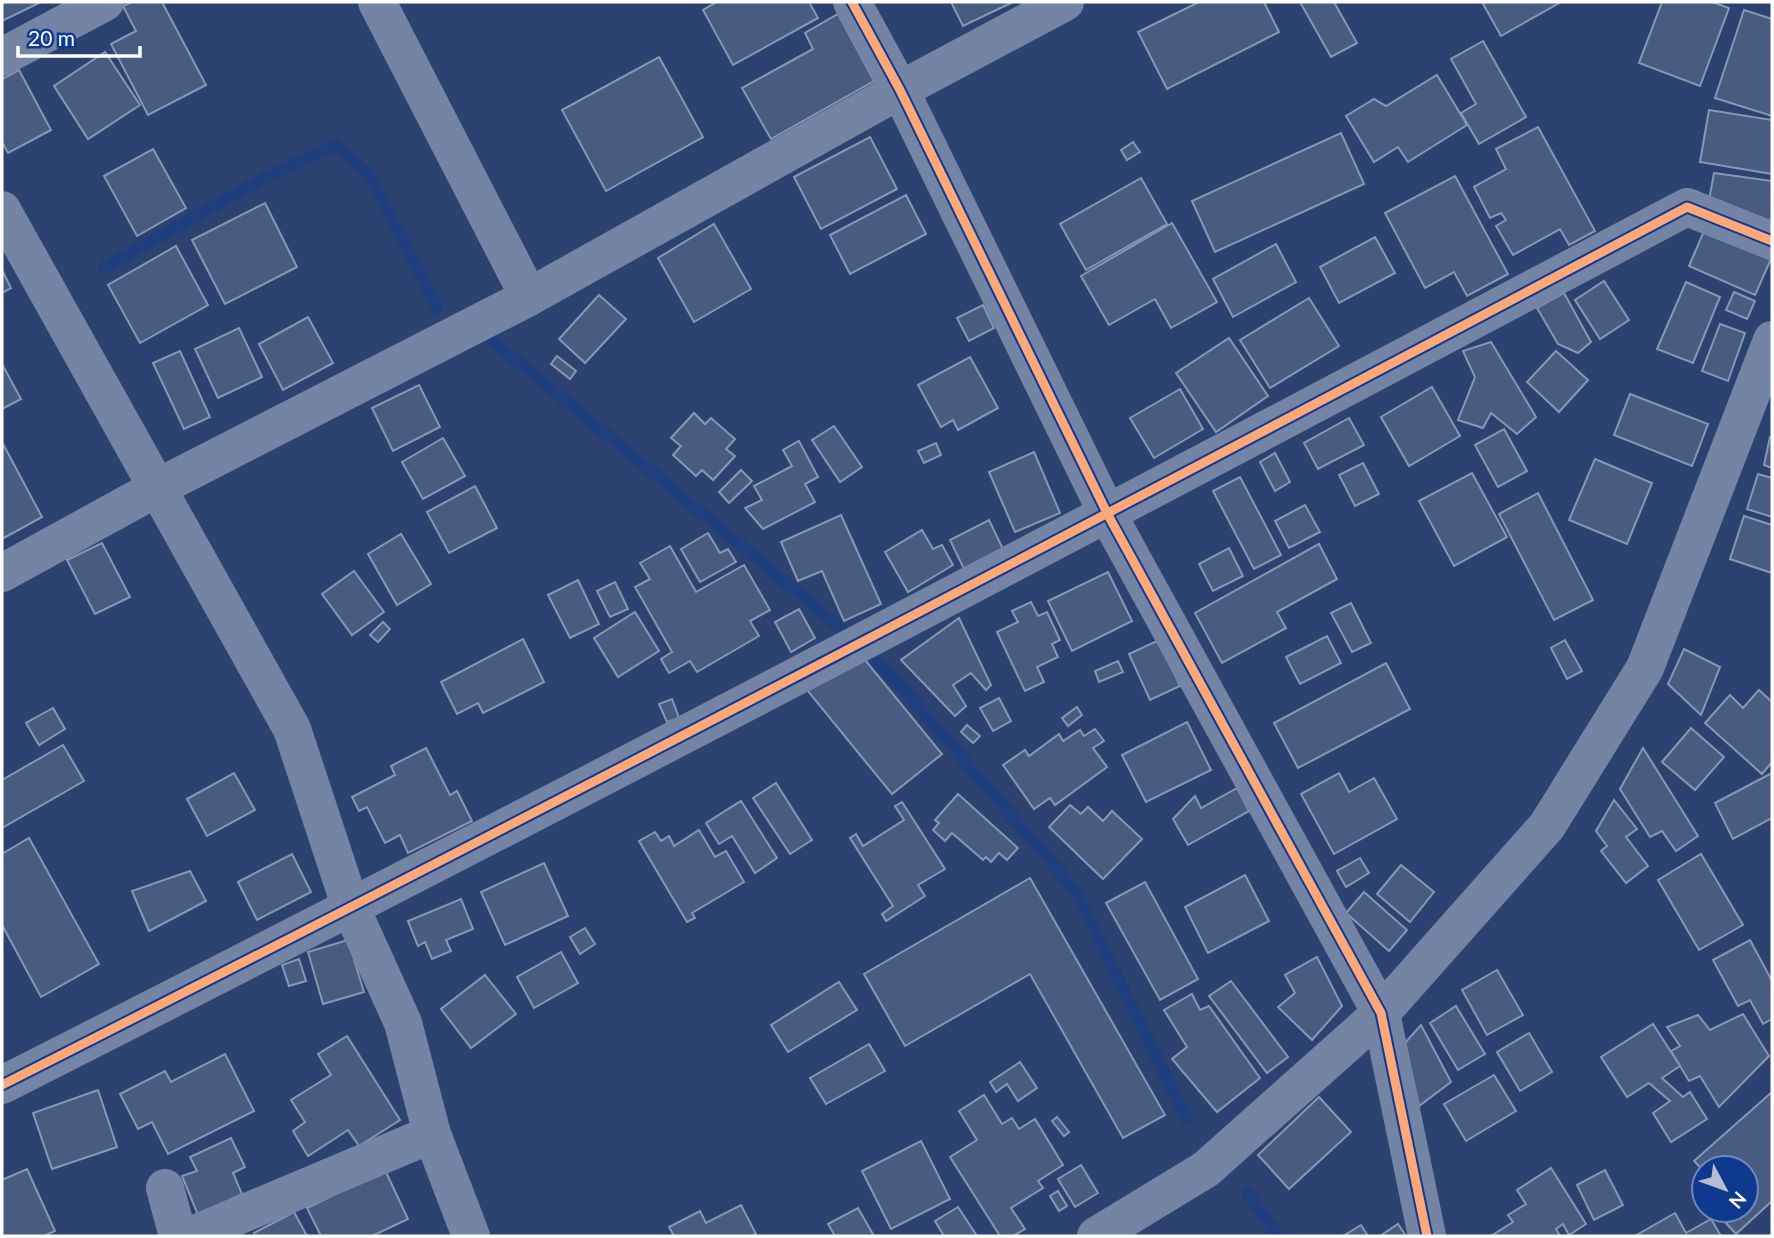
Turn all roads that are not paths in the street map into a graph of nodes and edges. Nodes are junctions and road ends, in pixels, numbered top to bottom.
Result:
1 (105, 2) edge
2 (377, 2) edge
3 (852, 2) edge
4 (1065, 2) edge
5 (2, 57) edge
6 (900, 90) junction
7 (2, 210) edge
8 (1772, 241) edge
9 (529, 297) junction
10 (1772, 340) edge
11 (157, 488) junction
12 (1108, 515) junction
13 (2, 573) edge
14 (351, 908) junction
15 (1381, 1013) junction
16 (2, 1085) edge
17 (432, 1134) junction
18 (165, 1188) dead end
19 (213, 1232) edge
20 (178, 1236) edge
21 (471, 1236) edge
22 (1096, 1236) edge
23 (1427, 1236) edge

1 - 5 street
2 - 9 street
3 - 6 street
4 - 6 street
6 - 9 street
6 - 12 street
7 - 11 street
8 - 12 street
9 - 11 street
10 - 15 street
11 - 13 street
11 - 14 street
12 - 14 street
12 - 15 street
14 - 16 street
14 - 17 street
15 - 22 street
15 - 23 street
17 - 19 street
17 - 21 street
18 - 20 street

